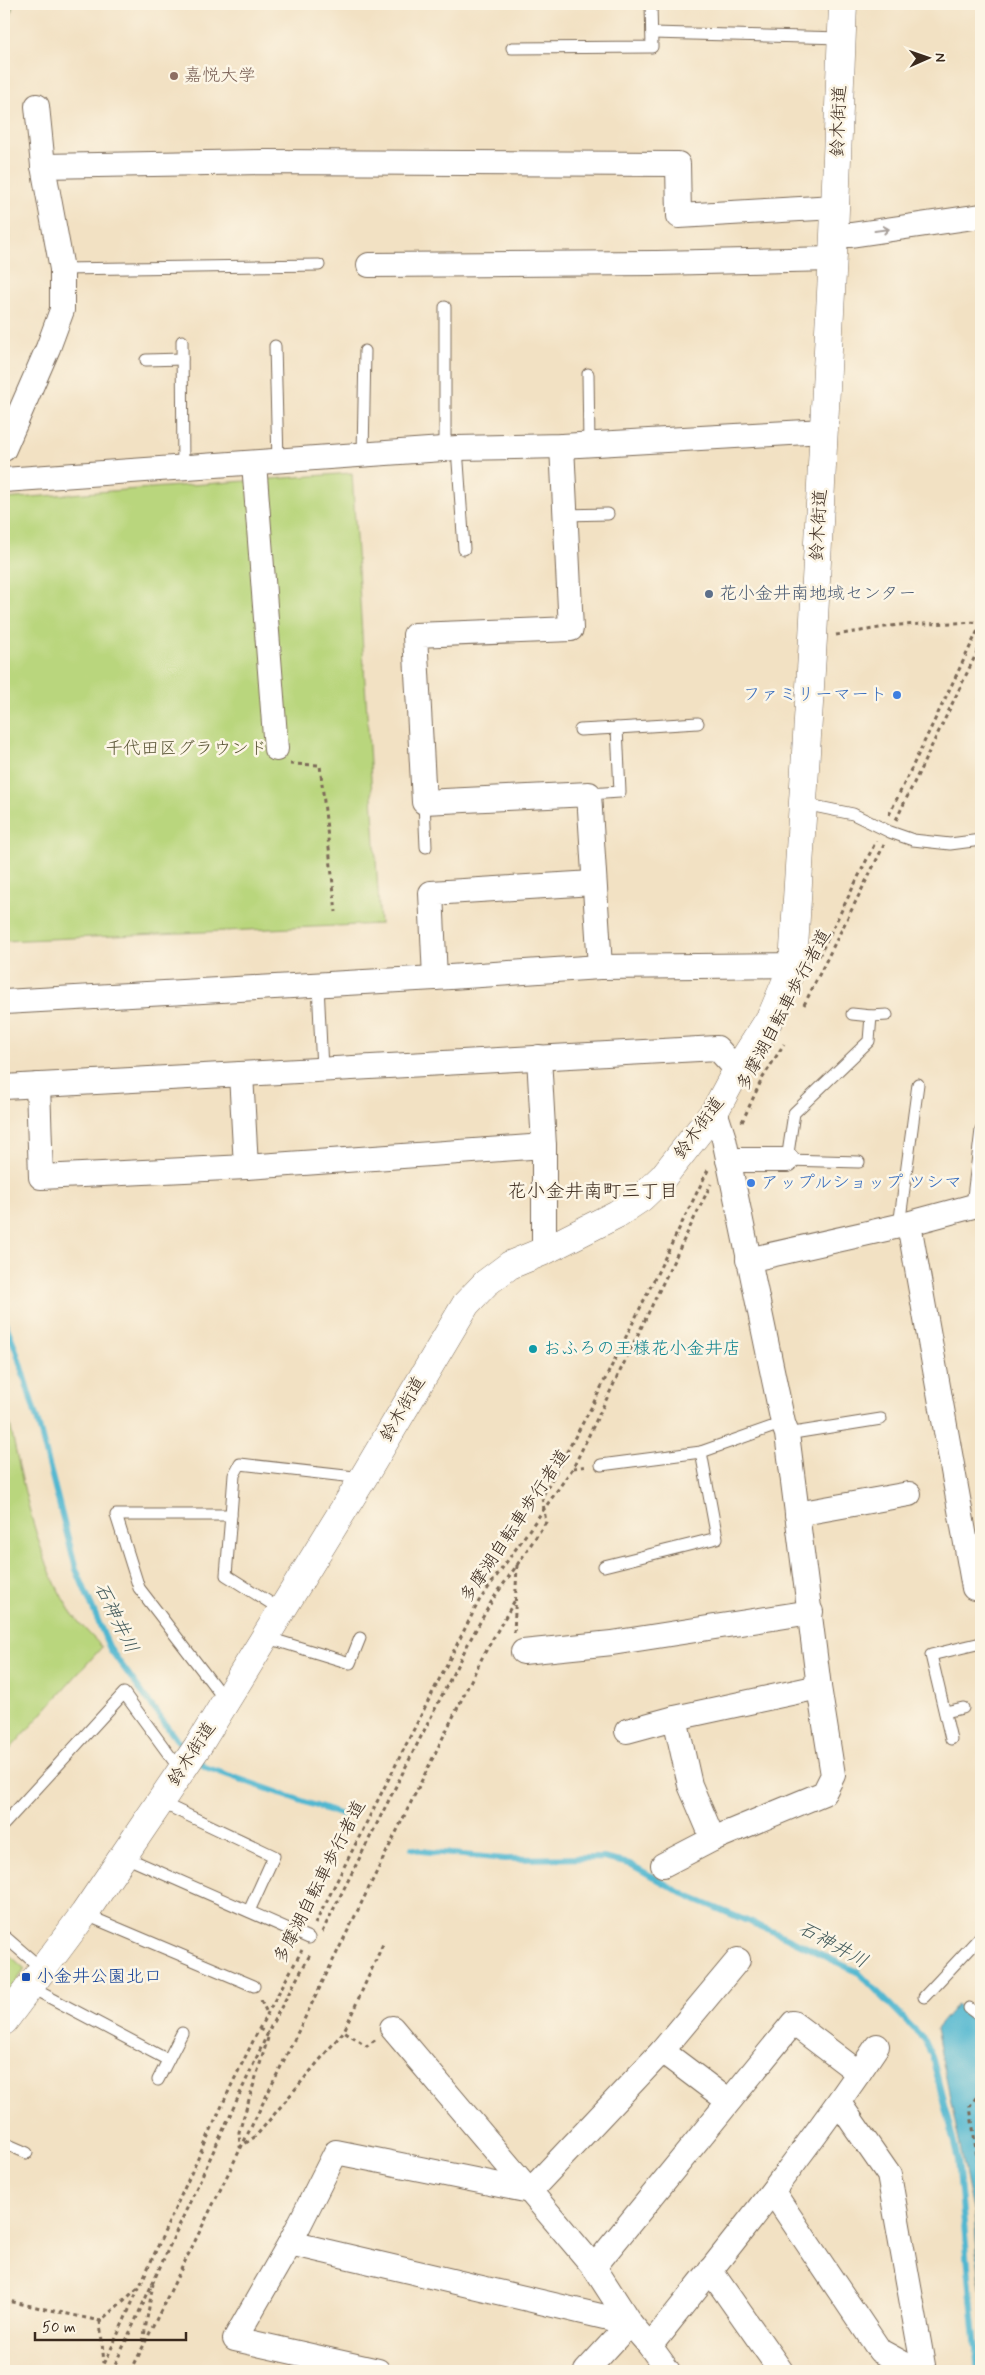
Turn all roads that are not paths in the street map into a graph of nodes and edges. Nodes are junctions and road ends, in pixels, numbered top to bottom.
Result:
1 (651, 4) edge
2 (842, 4) edge
3 (652, 33) junction
4 (842, 38) junction
5 (512, 48) dead end
6 (37, 106) dead end
7 (43, 166) junction
8 (835, 207) junction
9 (981, 216) edge
10 (833, 247) junction
11 (368, 264) dead end
12 (319, 265) dead end
13 (62, 269) junction
14 (446, 307) dead end
15 (182, 341) dead end
16 (275, 346) dead end
17 (365, 351) dead end
18 (146, 360) dead end
19 (182, 360) junction
20 (588, 374) dead end
21 (824, 431) junction
22 (589, 445) junction
23 (562, 446) junction
24 (4, 449) edge
25 (451, 449) junction
26 (363, 454) junction
27 (278, 461) junction
28 (254, 463) junction
29 (183, 468) junction
30 (4, 480) edge
31 (608, 514) dead end
32 (564, 515) junction
33 (464, 548) dead end
34 (698, 723) dead end
35 (617, 728) junction
36 (580, 730) dead end
37 (276, 749) road end
38 (589, 794) junction
39 (424, 802) junction
40 (804, 804) junction
41 (981, 840) edge
42 (426, 846) dead end
43 (593, 883) junction
44 (793, 965) junction
45 (600, 966) junction
46 (435, 978) junction
47 (318, 985) junction
48 (4, 1002) edge
49 (852, 1014) dead end
50 (886, 1015) dead end
51 (871, 1016) junction
52 (539, 1056) junction
53 (322, 1069) junction
54 (736, 1070) junction
55 (241, 1074) junction
56 (918, 1084) dead end
57 (38, 1085) junction
58 (4, 1087) edge
59 (715, 1111) junction
60 (981, 1130) edge
61 (544, 1146) junction
62 (727, 1156) junction
63 (788, 1160) junction
64 (859, 1162) dead end
65 (246, 1167) junction
66 (977, 1205) edge
67 (904, 1225) junction
68 (544, 1251) junction
69 (748, 1260) junction
70 (881, 1419) dead end
71 (785, 1429) junction
72 (701, 1452) junction
73 (601, 1464) dead end
74 (363, 1478) junction
75 (909, 1494) dead end
76 (231, 1514) junction
77 (798, 1514) junction
78 (604, 1566) dead end
79 (981, 1587) edge
80 (280, 1609) junction
81 (811, 1612) junction
82 (264, 1637) junction
83 (360, 1638) dead end
84 (981, 1643) edge
85 (523, 1652) road end
86 (819, 1687) junction
87 (226, 1701) junction
88 (963, 1708) dead end
89 (945, 1712) junction
90 (675, 1718) junction
91 (627, 1731) dead end
92 (951, 1739) dead end
93 (182, 1769) junction
94 (160, 1802) junction
95 (4, 1824) edge
96 (713, 1839) junction
97 (123, 1856) junction
98 (663, 1865) dead end
99 (249, 1911) junction
100 (84, 1914) junction
101 (4, 1936) edge
102 (981, 1936) edge
103 (315, 1937) road end
104 (738, 1960) dead end
105 (37, 1979) junction
106 (254, 1986) dead end
107 (924, 1997) dead end
108 (969, 2008) dead end
109 (981, 2017) edge
110 (4, 2021) edge
111 (392, 2028) road end
112 (182, 2033) dead end
113 (877, 2046) dead end
114 (662, 2051) junction
115 (168, 2060) junction
116 (859, 2073) junction
117 (158, 2080) dead end
118 (727, 2100) junction
119 (839, 2103) junction
120 (4, 2143) edge
121 (27, 2153) dead end
122 (530, 2191) junction
123 (773, 2192) junction
124 (290, 2243) junction
125 (594, 2267) junction
126 (710, 2270) junction
127 (630, 2323) junction
128 (650, 2346) junction
129 (378, 2371) edge
130 (586, 2371) edge
131 (668, 2371) edge
132 (781, 2371) edge
133 (917, 2371) edge
134 (924, 2371) edge

1 - 3 lane
2 - 4 street, 鈴木街道
3 - 4 lane
3 - 5 lane
4 - 8 street, 鈴木街道
6 - 7 street
7 - 8 street
7 - 13 street
8 - 10 street, 鈴木街道
10 -> 9 street
10 - 11 street
10 - 21 street, 鈴木街道
12 - 13 lane
13 - 24 street
14 - 25 lane
15 - 19 lane
16 - 27 lane
17 - 26 lane
18 - 19 lane
19 - 29 lane
20 - 22 lane
21 - 22 street
21 - 40 street, 鈴木街道
22 - 23 street
23 - 25 street
23 - 32 street
25 - 26 street
25 - 33 lane
26 - 27 street
27 - 28 street
28 - 29 street
28 - 37 street
29 - 30 street
31 - 32 lane
32 - 39 street
34 - 35 lane
35 - 36 lane
35 - 38 lane
38 - 39 street
38 - 43 street
39 - 42 lane
40 - 41 lane
40 - 44 street, 鈴木街道
43 - 45 street
43 - 46 street
44 - 45 street
44 - 54 street, 鈴木街道
45 - 46 street
46 - 47 street
47 - 48 street
47 - 53 lane
49 - 51 lane
50 - 51 lane
51 - 63 lane
52 - 53 street
52 - 54 street
52 - 61 street
53 - 55 street
54 - 59 street, 鈴木街道
55 - 57 street
55 - 65 street
56 - 67 lane
57 - 58 street
57 - 65 street
59 - 62 street
59 - 68 street, 鈴木街道
60 - 66 lane
61 - 65 street
61 - 68 street
62 - 63 street
62 - 69 street
63 - 64 lane
66 - 67 street
67 - 69 street
67 - 79 street
68 - 74 street, 鈴木街道
69 - 71 street
70 - 71 lane
71 - 72 lane
71 - 77 street
72 - 73 lane
72 - 78 lane
74 - 76 lane
74 - 80 street, 鈴木街道
75 - 77 street
76 - 80 lane
76 - 87 lane
77 - 81 street
80 - 82 street, 鈴木街道
81 - 85 street
81 - 86 street
82 - 83 lane
82 - 87 street, 鈴木街道
84 - 89 lane
86 - 90 street
86 - 96 street
87 - 93 street, 鈴木街道
88 - 89 lane
89 - 92 lane
90 - 91 street
90 - 96 street
93 - 94 street, 鈴木街道
93 - 95 lane
94 - 97 street, 鈴木街道
94 - 99 lane
96 - 98 street
97 - 99 lane
97 - 100 street, 鈴木街道
99 - 103 lane
100 - 105 street, 鈴木街道
100 - 106 lane
101 - 105 lane
102 - 107 lane
104 - 114 street
105 - 110 street, 鈴木街道
105 - 115 lane
108 - 109 lane
111 - 122 street
112 - 115 lane
113 - 116 street
114 - 118 street
114 - 122 street
115 - 117 lane
116 - 118 street
116 - 119 street
118 - 125 street
119 - 123 street
119 - 134 street
120 - 121 lane
122 - 124 street
122 - 125 street
123 - 126 street
123 - 133 street
124 - 127 street
124 - 129 street
125 - 127 street
126 - 128 street
126 - 132 street
127 - 128 street
127 - 130 street
128 - 131 street

